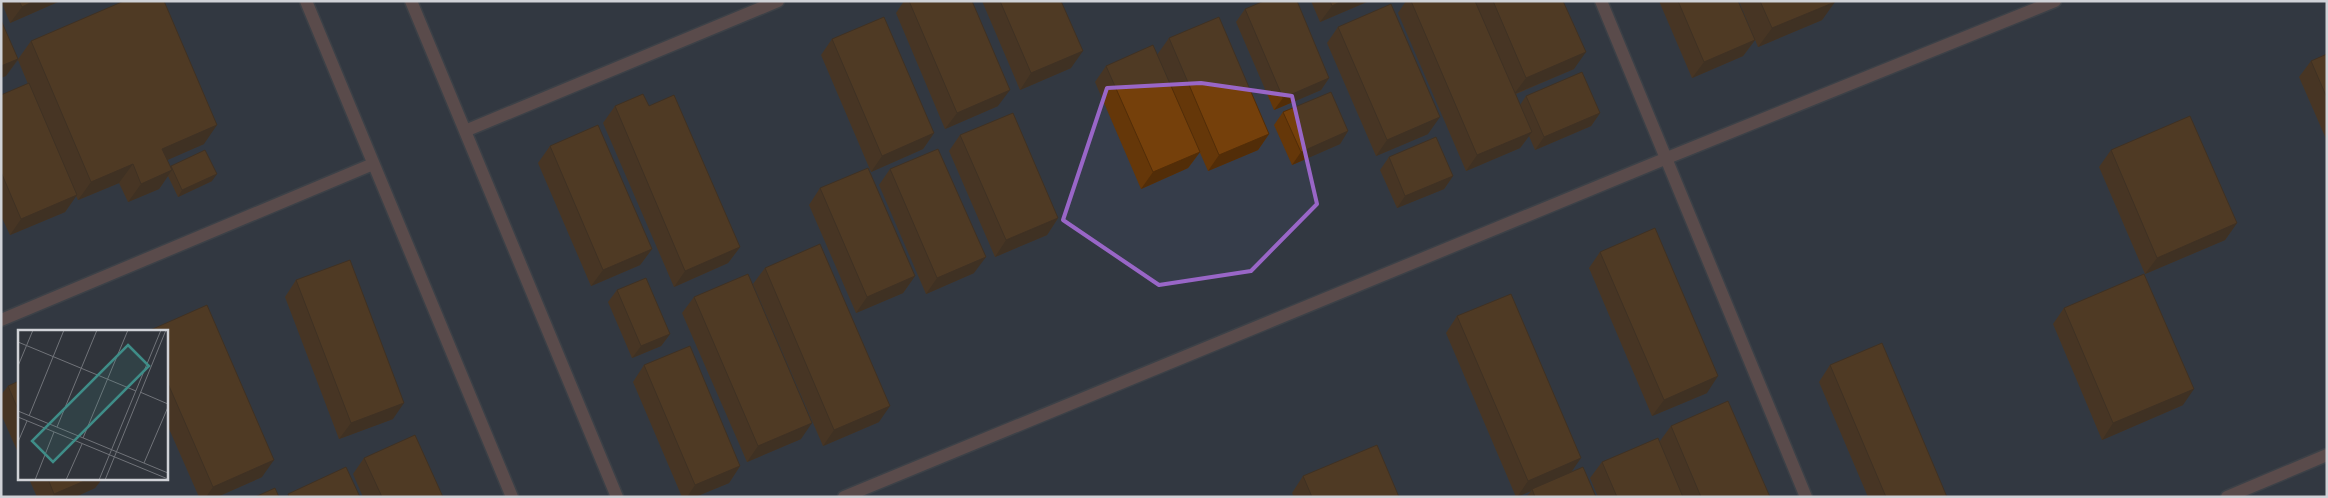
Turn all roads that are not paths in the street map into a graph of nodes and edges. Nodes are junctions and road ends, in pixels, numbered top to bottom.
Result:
1 (306, 1) edge
2 (411, 1) edge
3 (778, 1) edge
4 (1601, 1) edge
5 (2056, 1) edge
6 (465, 132) junction
7 (1667, 158) junction
8 (374, 164) junction
9 (1, 320) edge
10 (2327, 454) edge
11 (512, 497) edge
12 (617, 497) edge
13 (844, 497) edge
14 (1806, 497) edge
15 (2226, 497) edge

1 - 8 street
2 - 6 street
3 - 6 street
4 - 7 street
5 - 7 street
6 - 12 street
7 - 13 street
7 - 14 street
8 - 9 street
8 - 11 street
10 - 15 street

